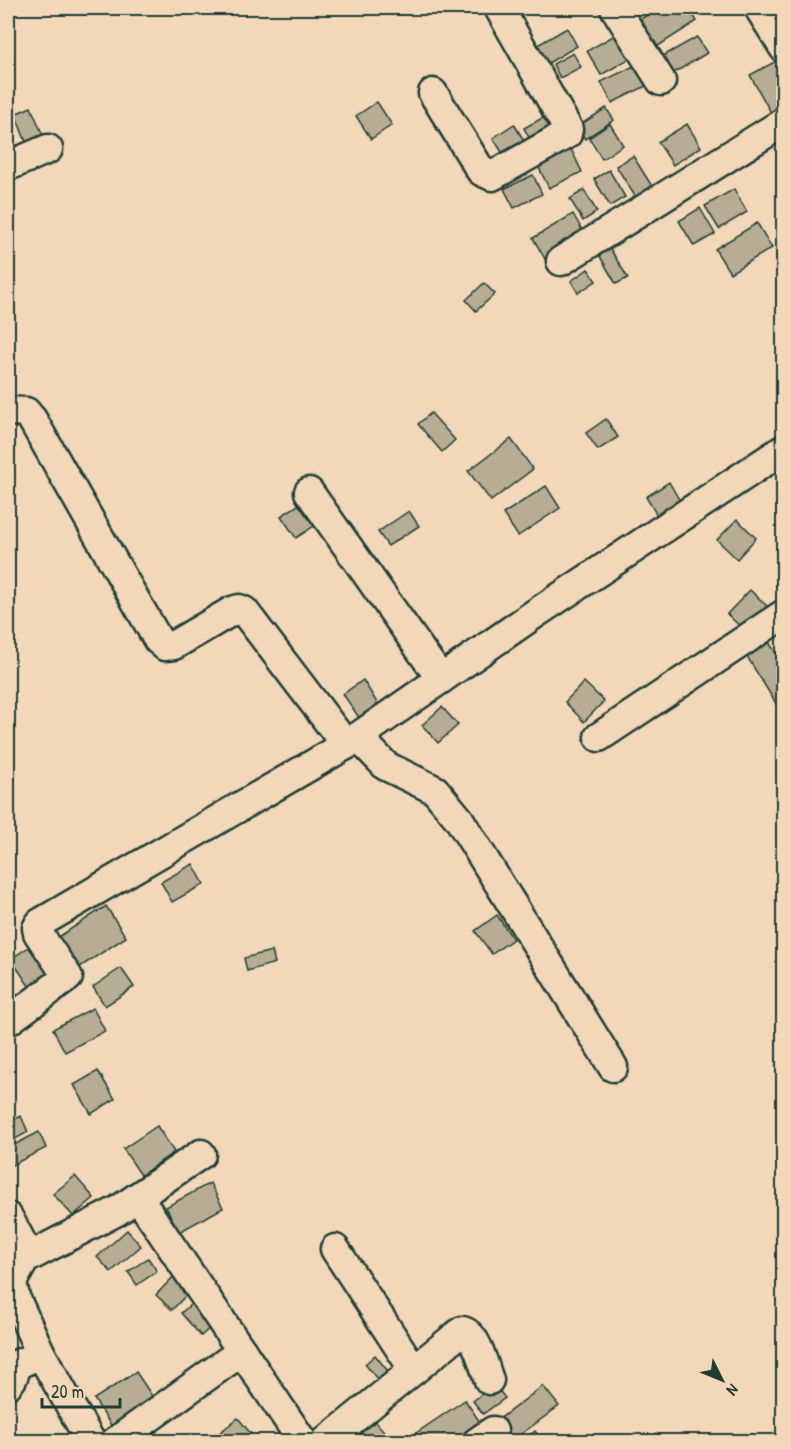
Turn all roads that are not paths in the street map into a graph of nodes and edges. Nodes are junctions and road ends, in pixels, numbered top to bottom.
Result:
1 (499, 8) edge
2 (615, 8) edge
3 (661, 81) dead end
4 (433, 93) dead end
5 (783, 122) edge
6 (48, 149) dead end
7 (8, 166) edge
8 (561, 261) dead end
9 (8, 411) edge
10 (783, 450) edge
11 (309, 492) dead end
12 (783, 614) edge
13 (441, 679) junction
14 (599, 737) dead end
15 (352, 741) junction
16 (8, 1021) edge
17 (613, 1067) dead end
18 (201, 1155) dead end
19 (138, 1197) junction
20 (8, 1217) edge
21 (335, 1249) dead end
22 (25, 1259) junction
23 (242, 1351) junction
24 (42, 1354) junction
25 (414, 1370) junction
26 (489, 1380) dead end
27 (8, 1384) edge
28 (91, 1442) edge
29 (115, 1442) edge
30 (303, 1442) edge
31 (325, 1442) edge

1 - 4 street
2 - 3 street
5 - 8 street
6 - 7 street
9 - 15 street
10 - 13 street
11 - 13 street
12 - 14 street
13 - 15 street
15 - 16 street
15 - 17 street
18 - 19 street
19 - 22 street
19 - 23 street
20 - 22 street
21 - 25 street
22 - 24 street
23 - 29 street
23 - 30 street
24 - 27 street
24 - 28 street
25 - 26 street
25 - 31 street

